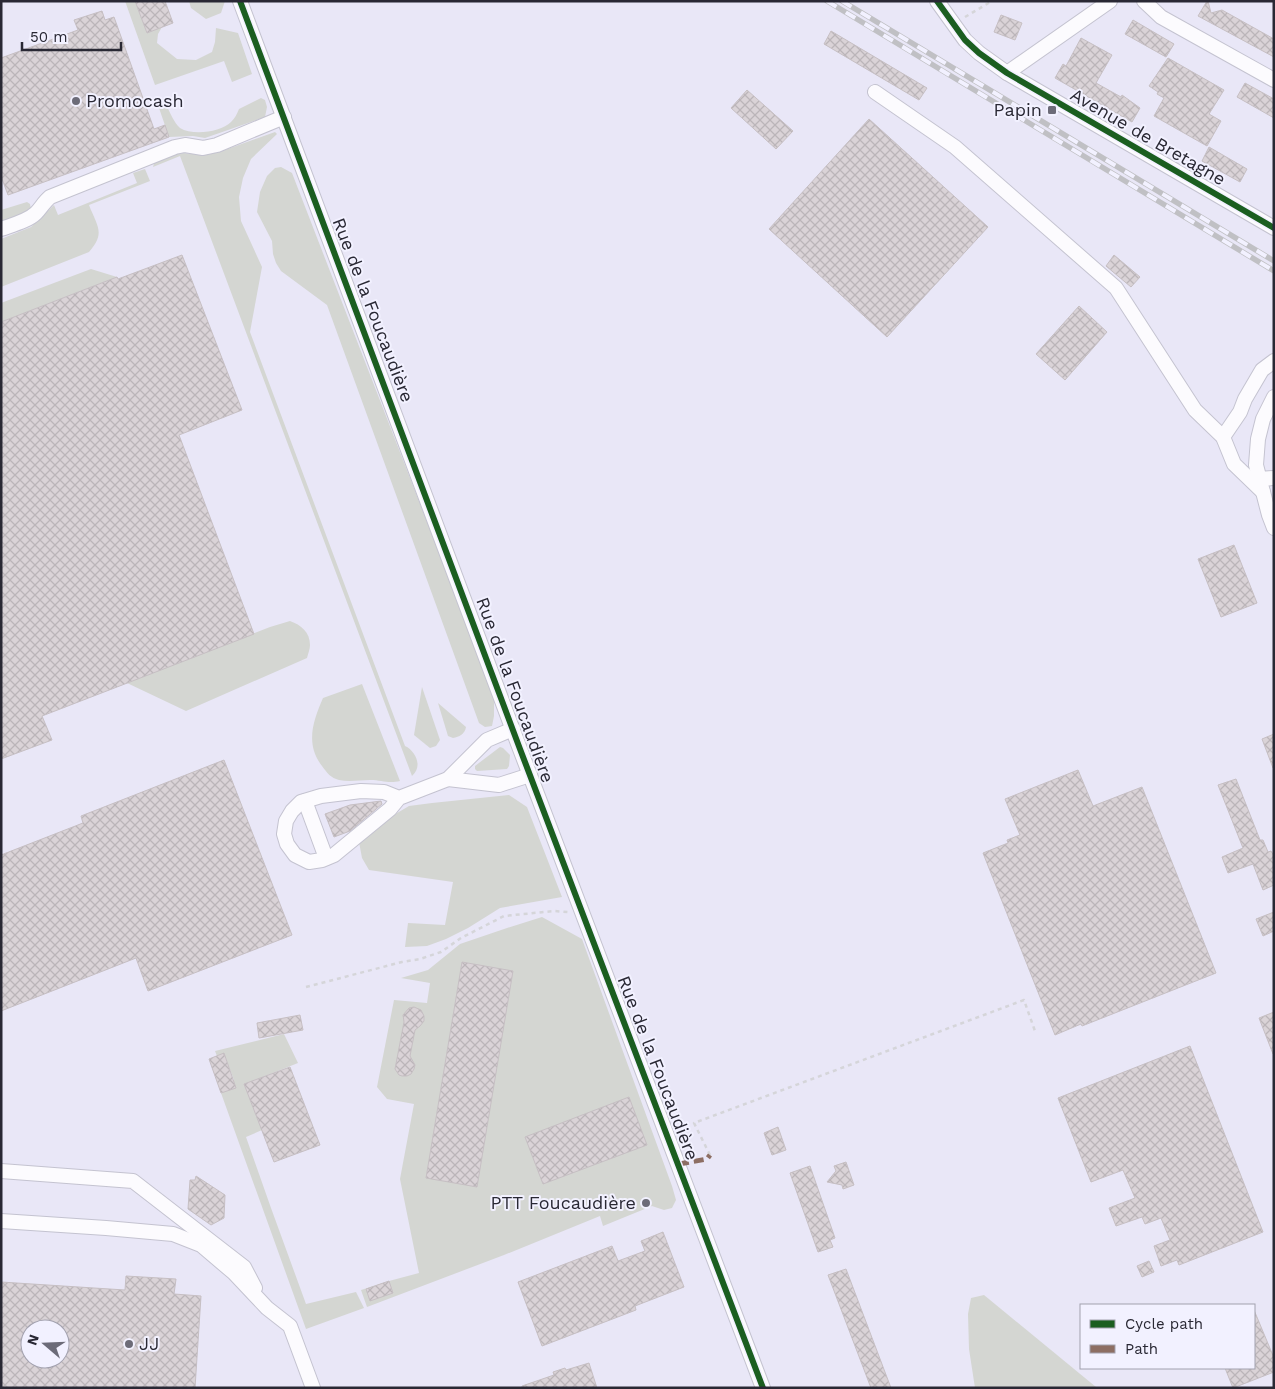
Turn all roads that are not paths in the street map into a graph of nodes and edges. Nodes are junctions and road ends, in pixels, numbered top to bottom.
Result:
1 (240, 1) edge
2 (937, 1) edge
3 (1110, 1) edge
4 (1144, 1) edge
5 (1007, 73) junction
6 (1274, 80) edge
7 (875, 92) dead end
8 (284, 117) junction
9 (1274, 228) edge
10 (1, 229) edge
11 (1274, 361) edge
12 (1274, 398) edge
13 (1223, 438) junction
14 (1274, 478) edge
15 (1261, 485) junction
16 (1274, 528) edge
17 (513, 729) junction
18 (530, 775) junction
19 (448, 779) junction
20 (399, 798) junction
21 (305, 800) junction
22 (326, 858) junction
23 (1, 1171) edge
24 (1, 1221) edge
25 (267, 1308) junction
26 (313, 1388) edge
27 (762, 1388) edge

1 - 8 street, Rue de la Foucaudière
2 - 5 street, Avenue de Bretagne
3 - 5 street
4 - 6 street
5 - 9 street, Avenue de Bretagne
7 - 13 street
8 - 10 street
8 - 17 street, Rue de la Foucaudière
11 - 13 street
12 - 15 street
13 - 15 street
14 - 15 street
15 - 16 street
17 - 18 street, Rue de la Foucaudière
17 - 19 street
18 - 19 street
18 - 27 street, Rue de la Foucaudière
19 - 20 street
20 - 21 street
20 - 22 street
21 - 22 street
21 - 22 street
23 - 25 street
24 - 25 street
25 - 26 street

